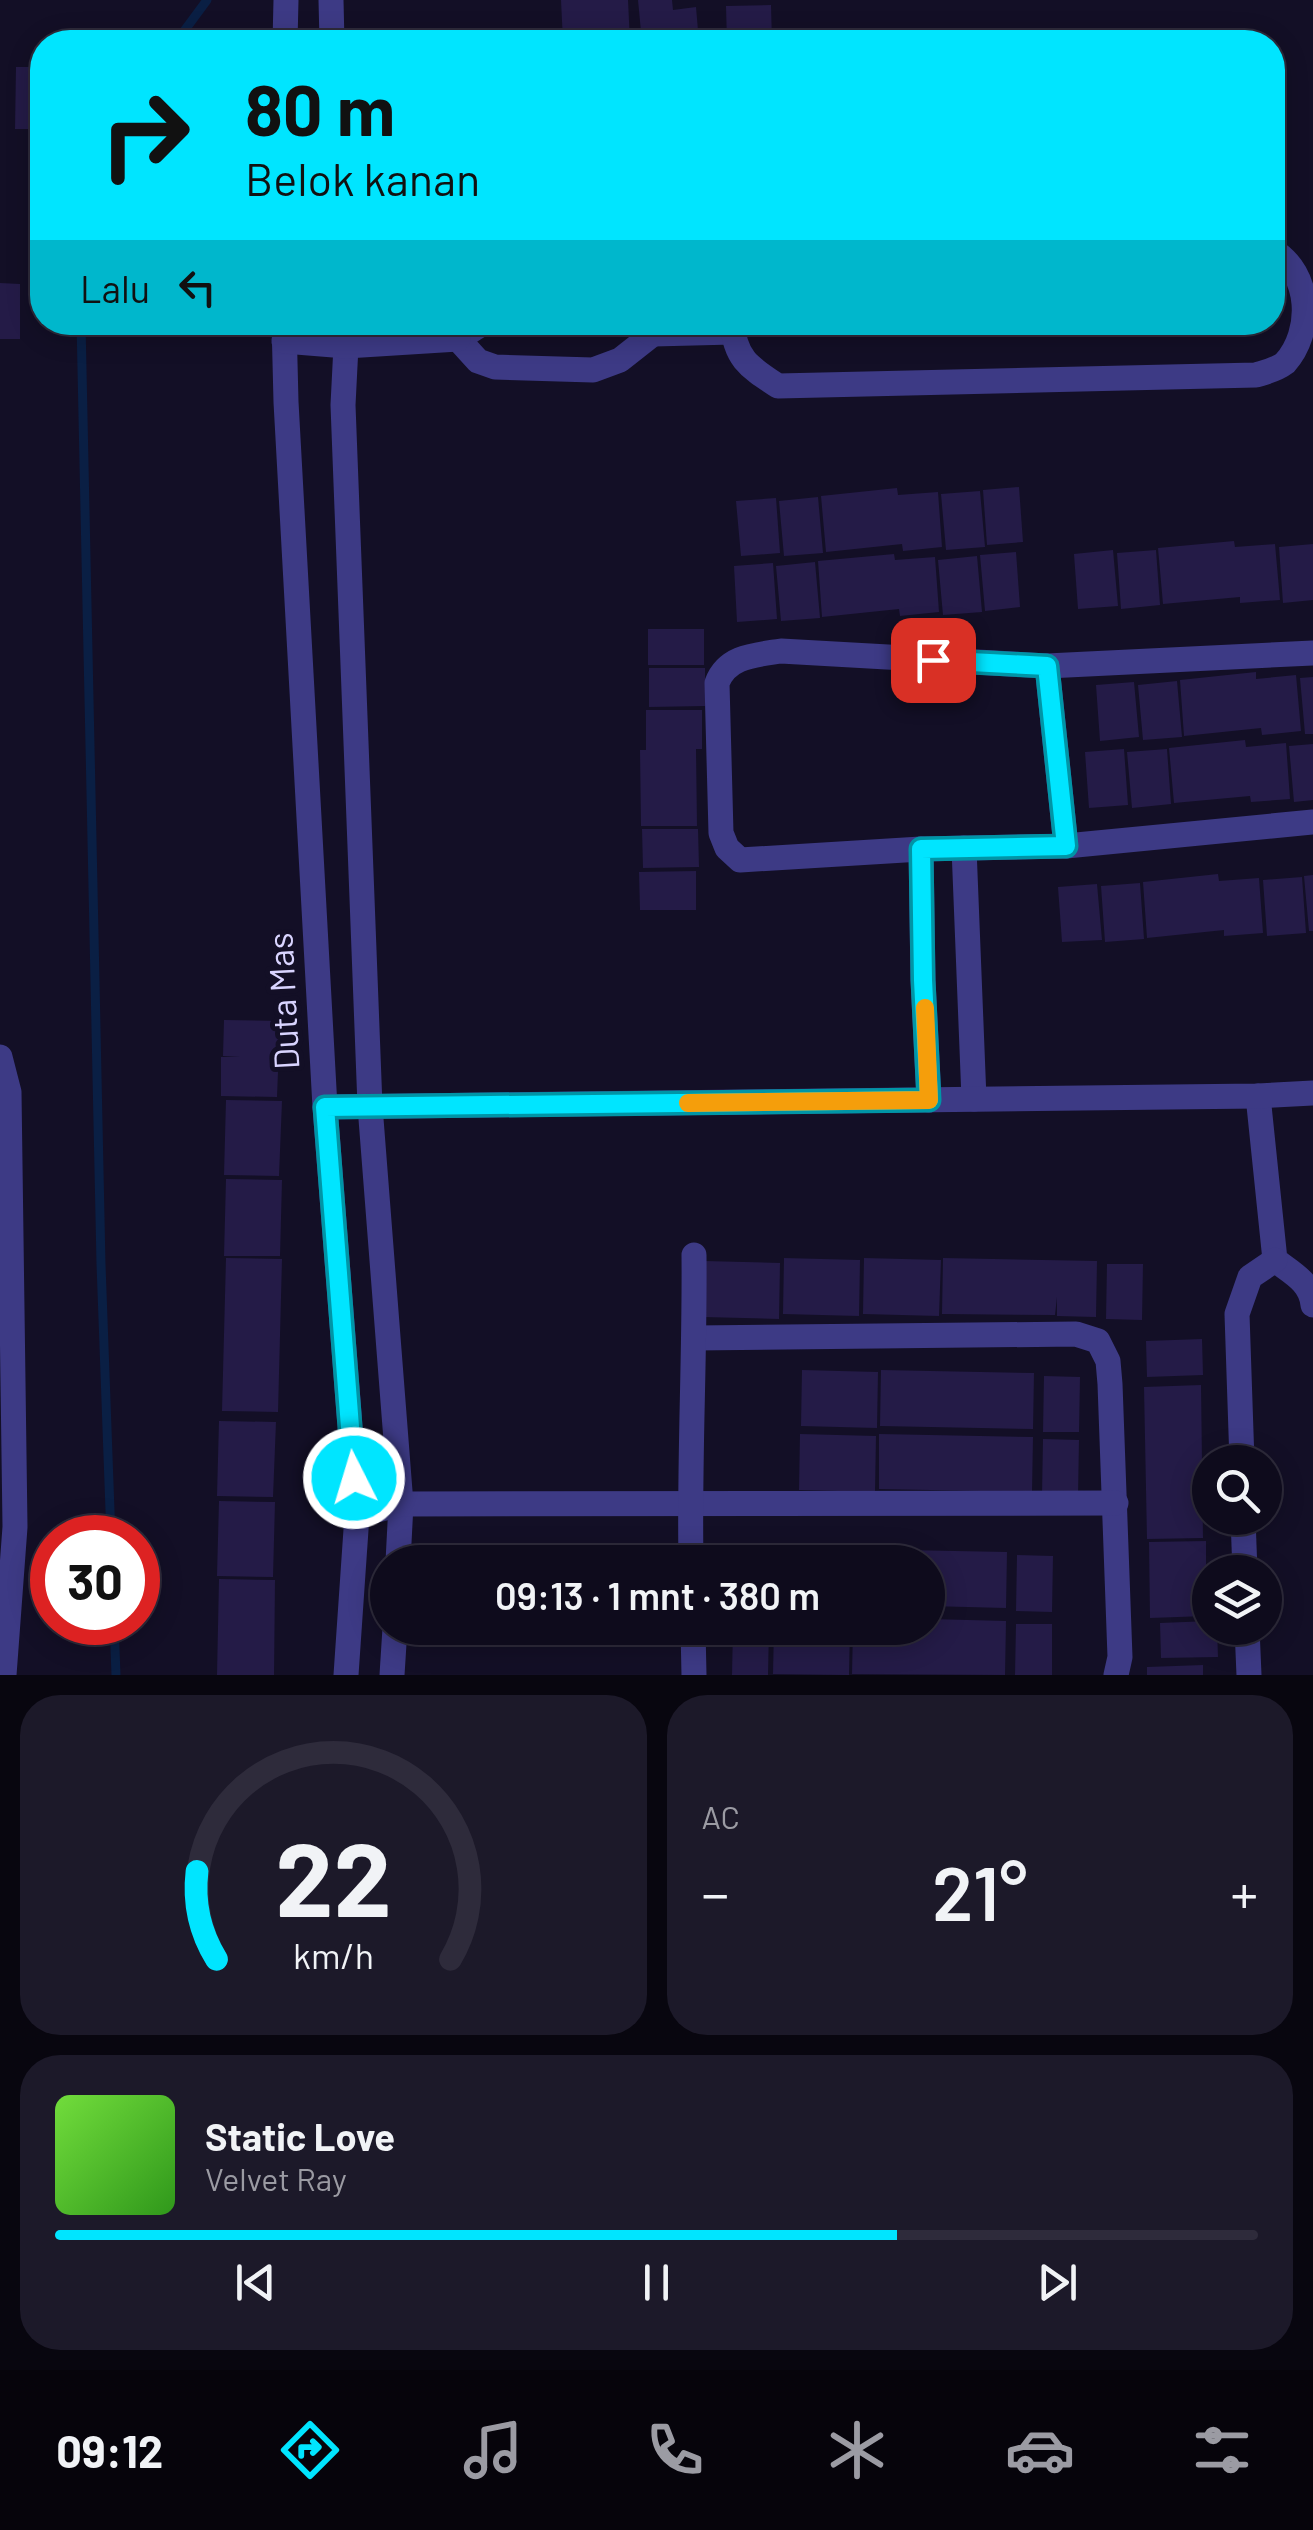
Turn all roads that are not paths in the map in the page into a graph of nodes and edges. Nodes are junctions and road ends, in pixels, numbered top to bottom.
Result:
1 (286, 0) edge
2 (332, 0) edge
3 (285, 30) edge
4 (332, 30) edge
5 (1285, 261) edge
6 (284, 335) edge
7 (345, 335) edge
8 (364, 335) edge
9 (466, 335) edge
10 (652, 335) edge
11 (733, 335) edge
12 (458, 340) junction
13 (1313, 653) edge
14 (1047, 666) junction
15 (1313, 822) edge
16 (1066, 846) junction
17 (964, 848) junction
18 (921, 849) junction
19 (0, 1057) edge
20 (1313, 1093) edge
21 (1258, 1096) junction
22 (929, 1100) junction
23 (974, 1100) junction
24 (370, 1106) junction
25 (325, 1107) junction
26 (694, 1255) dead end
27 (1275, 1260) junction
28 (1313, 1305) edge
29 (695, 1338) junction
30 (1241, 1445) edge
31 (690, 1502) junction
32 (1116, 1503) junction
33 (401, 1504) junction
34 (356, 1515) junction
35 (399, 1545) edge
36 (691, 1545) edge
37 (394, 1645) edge
38 (693, 1645) edge
39 (1248, 1645) edge
40 (4, 1675) edge
41 (346, 1675) edge
42 (392, 1675) edge
43 (694, 1675) edge
44 (1116, 1675) edge
45 (1249, 1675) edge

1 - 3 street
2 - 4 street
5 - 11 street
6 - 25 street, Duta Mas
7 - 24 street
8 - 12 street
9 - 12 street
10 - 12 street
13 - 14 street
14 - 16 street
14 - 18 street
15 - 16 street
16 - 17 street
17 - 18 street
17 - 23 street
18 - 22 street
19 - 40 street
20 - 21 street
21 - 23 street
21 - 27 street
22 - 23 street
22 - 24 street
24 - 25 street
24 - 33 street
25 - 34 street, Duta Mas
26 - 29 street
27 - 28 street
27 - 30 street
29 - 31 street
29 - 32 street
31 - 32 street
31 - 33 street
31 - 36 street
32 - 44 street
33 - 34 street
33 - 35 street
34 - 41 street, Duta Mas
37 - 42 street
38 - 43 street
39 - 45 street

